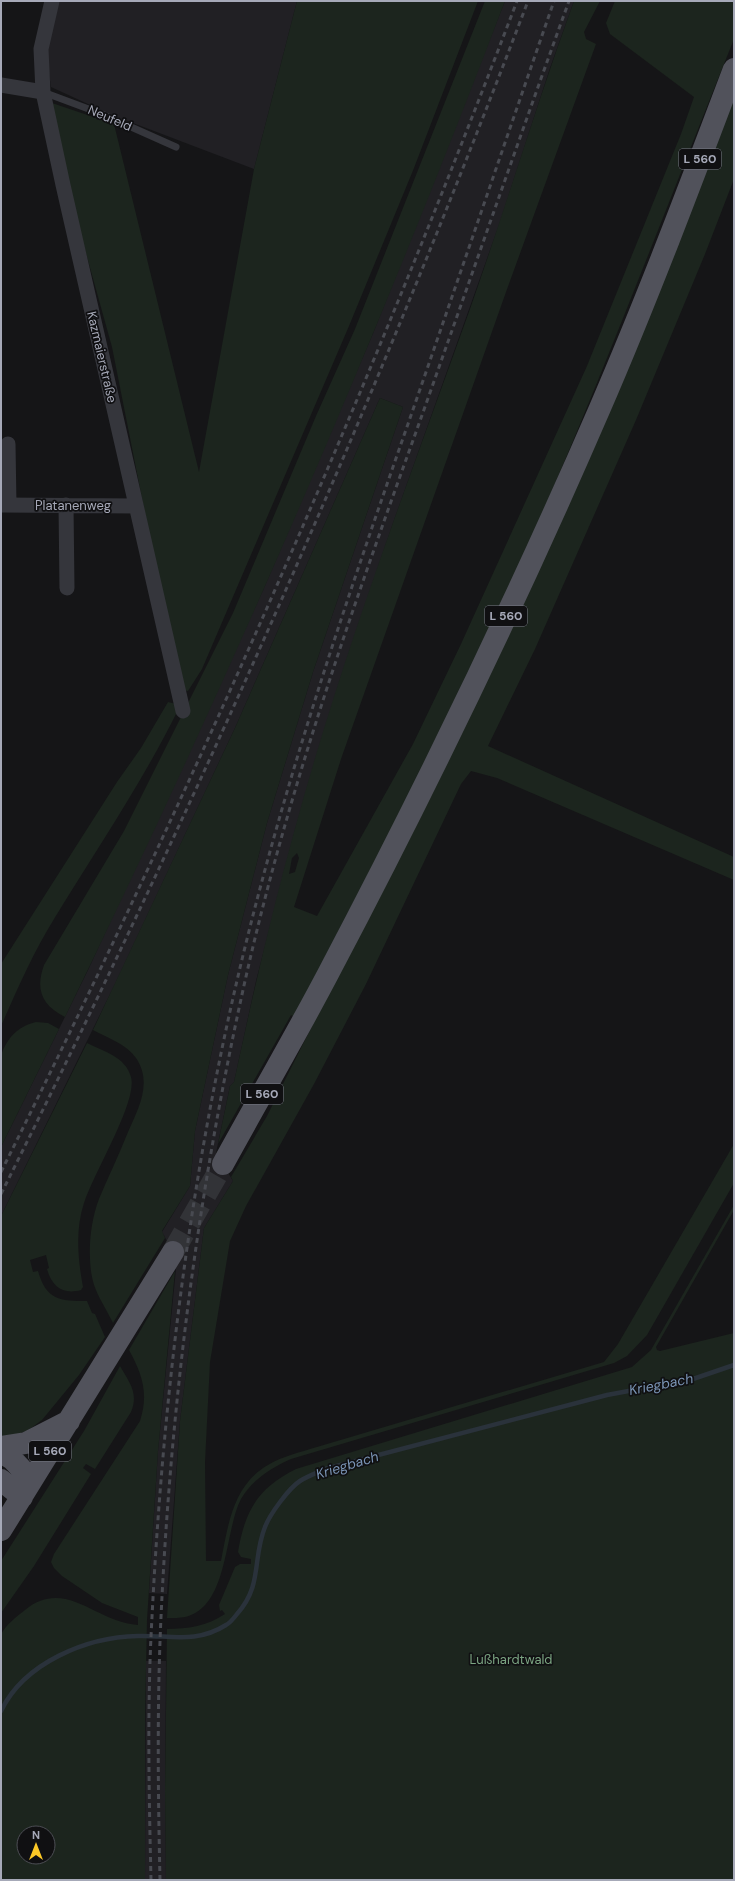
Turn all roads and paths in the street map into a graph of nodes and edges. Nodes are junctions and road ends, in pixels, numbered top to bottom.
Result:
1 (52, 1) edge
2 (734, 69) edge
3 (1, 85) edge
4 (43, 92) junction
5 (176, 147) dead end
6 (8, 444) dead end
7 (5, 505) edge
8 (66, 505) junction
9 (136, 506) junction
10 (67, 588) dead end
11 (183, 711) dead end
12 (223, 1164) tunnel mouth
13 (173, 1252) tunnel mouth
14 (69, 1421) junction
15 (1, 1447) edge
16 (1, 1452) edge
17 (1, 1480) edge
18 (27, 1488) junction
19 (1, 1530) edge

1 - 4 street, Kazmaierstraße
2 - 12 main road, L 560
3 - 4 street
4 - 5 lane, Neufeld
4 - 9 street, Kazmaierstraße
6 - 7 street, Platanenweg
7 - 8 street, Platanenweg
8 - 9 street, Platanenweg
8 - 10 street
9 - 11 street, Kazmaierstraße
13 - 14 main road, L 560
14 - 15 main road
14 - 18 main road, L 560
16 - 18 main road
17 - 18 main road
18 - 19 main road, L 560

